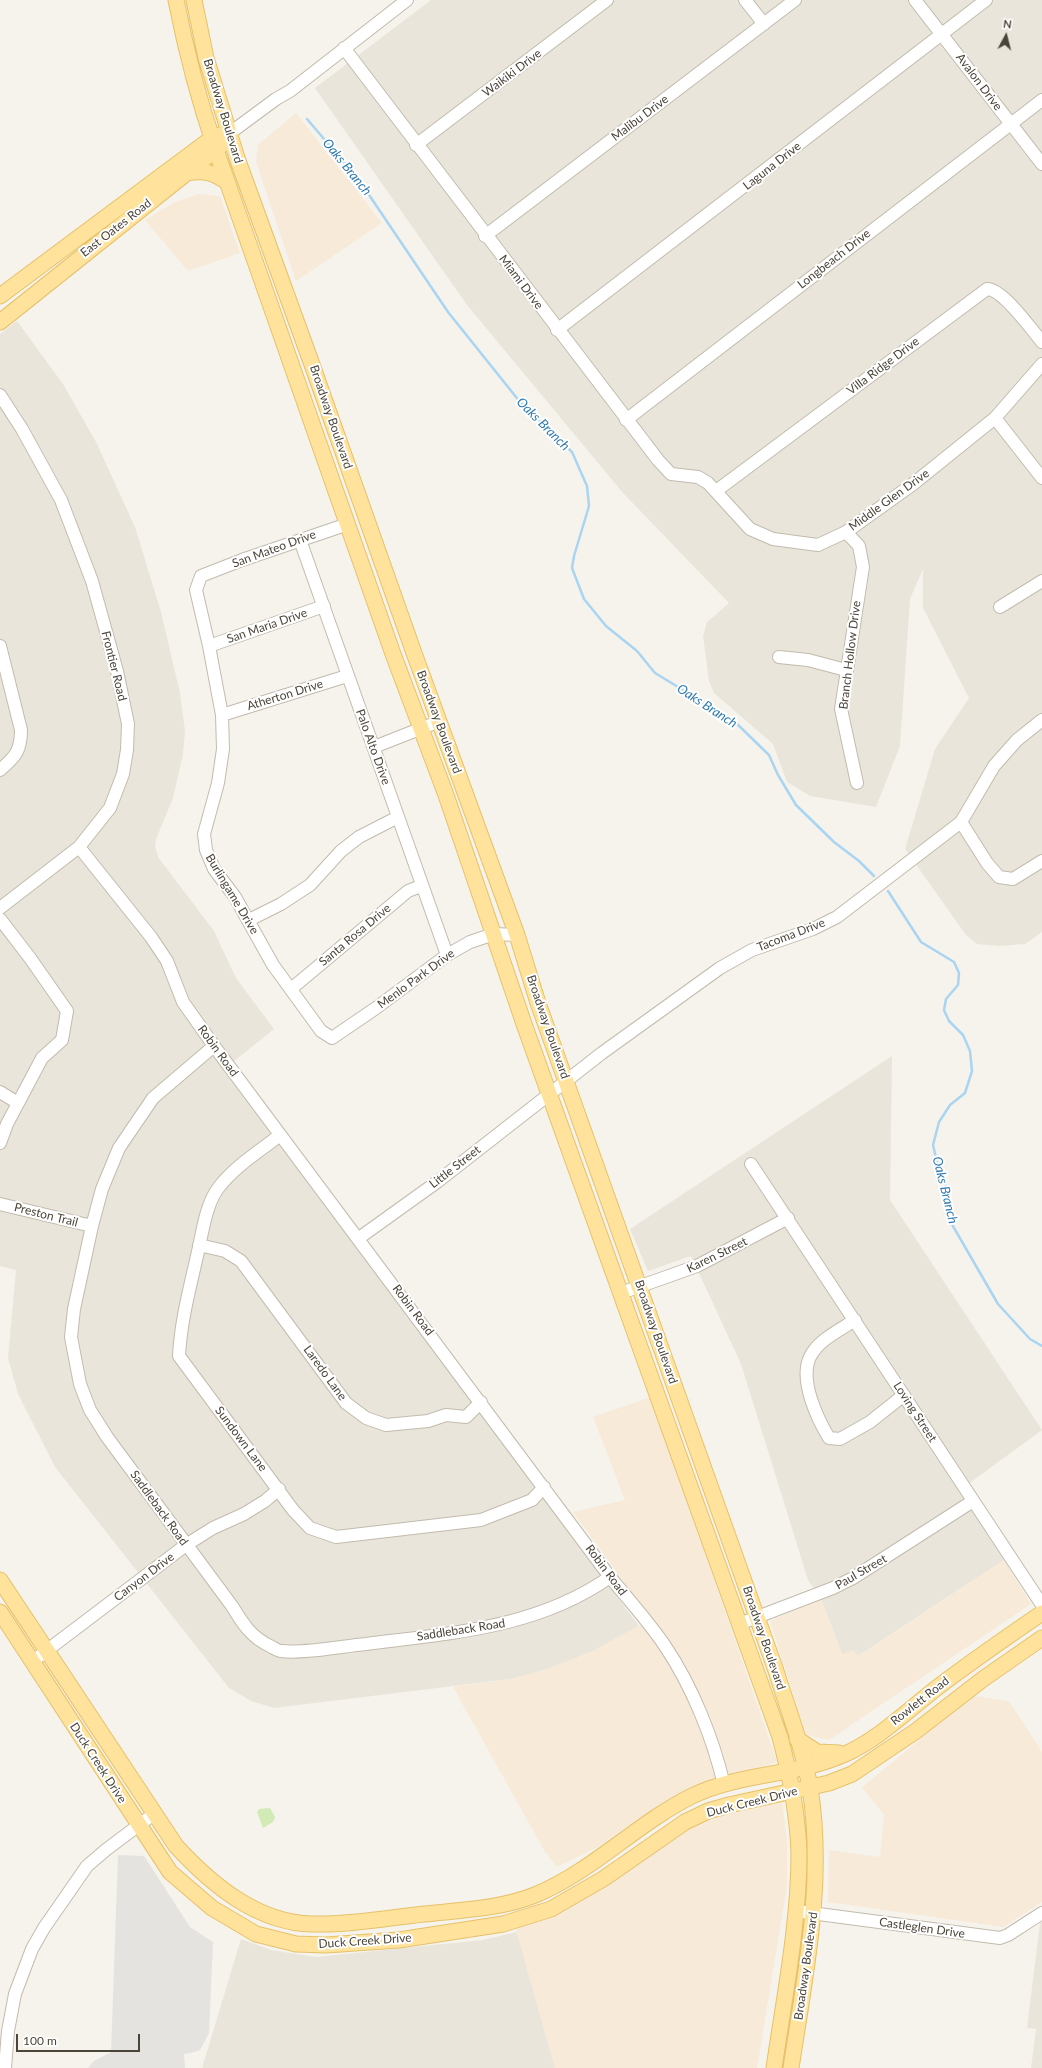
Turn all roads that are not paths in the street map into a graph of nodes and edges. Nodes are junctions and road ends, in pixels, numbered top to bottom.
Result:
1 (176, 0) edge
2 (194, 0) edge
3 (407, 0) edge
4 (607, 0) edge
5 (745, 0) edge
6 (795, 0) edge
7 (915, 0) edge
8 (986, 0) edge
9 (764, 24) junction
10 (942, 34) junction
11 (344, 48) junction
12 (1042, 100) edge
13 (1010, 124) junction
14 (230, 133) junction
15 (214, 144) junction
16 (416, 145) junction
17 (1042, 164) edge
18 (186, 174) junction
19 (227, 182) junction
20 (83, 233) junction
21 (485, 236) junction
22 (92, 246) junction
23 (0, 296) edge
24 (0, 322) edge
25 (557, 330) junction
26 (1042, 342) edge
27 (1042, 364) edge
28 (0, 395) edge
29 (995, 418) junction
30 (626, 420) junction
31 (1042, 478) edge
32 (716, 491) junction
33 (348, 524) junction
34 (846, 532) junction
35 (300, 540) junction
36 (201, 576) joint
37 (1042, 581) edge
38 (324, 606) junction
39 (1000, 607) dead end
40 (0, 646) edge
41 (210, 646) junction
42 (780, 657) dead end
43 (846, 670) junction
44 (348, 676) junction
45 (222, 715) junction
46 (1042, 720) edge
47 (440, 721) junction
48 (421, 728) junction
49 (374, 747) junction
50 (0, 770) edge
51 (857, 783) dead end
52 (398, 817) junction
53 (961, 822) junction
54 (79, 847) junction
55 (1042, 861) edge
56 (421, 886) junction
57 (0, 908) edge
58 (0, 919) edge
59 (249, 920) junction
60 (494, 934) junction
61 (517, 935) junction
62 (447, 955) junction
63 (291, 989) junction
64 (321, 1031) joint
65 (214, 1046) junction
66 (566, 1080) junction
67 (0, 1092) edge
68 (549, 1093) junction
69 (18, 1103) junction
70 (280, 1135) junction
71 (0, 1143) edge
72 (751, 1164) dead end
73 (0, 1204) edge
74 (788, 1218) junction
75 (92, 1226) junction
76 (359, 1238) junction
77 (199, 1245) junction
78 (640, 1287) junction
79 (621, 1293) junction
80 (855, 1320) junction
81 (904, 1395) junction
82 (481, 1402) junction
83 (544, 1487) junction
84 (279, 1489) junction
85 (973, 1501) junction
86 (716, 1502) junction
87 (698, 1508) junction
88 (186, 1546) junction
89 (610, 1577) junction
90 (0, 1580) edge
91 (1042, 1605) edge
92 (0, 1612) edge
93 (1042, 1613) edge
94 (757, 1617) junction
95 (739, 1624) junction
96 (1042, 1638) edge
97 (47, 1650) junction
98 (33, 1661) junction
99 (941, 1684) junction
100 (954, 1702) junction
101 (797, 1739) junction
102 (848, 1752) junction
103 (805, 1767) junction
104 (788, 1770) junction
105 (843, 1778) junction
106 (724, 1785) junction
107 (810, 1788) junction
108 (792, 1791) junction
109 (155, 1814) junction
110 (812, 1818) junction
111 (138, 1825) junction
112 (796, 1911) junction
113 (814, 1913) junction
114 (1042, 1913) edge
115 (264, 1914) junction
116 (256, 1934) junction
117 (5, 2068) edge
118 (774, 2068) edge
119 (791, 2068) edge

1 - 15 main road, Broadway Boulevard
2 - 14 main road, Broadway Boulevard
3 - 11 street, East Oates Road
4 - 16 street, Waikiki Drive
5 - 9 street
6 - 9 street, Malibu Drive
7 - 10 street, Avalon Drive
8 - 10 street, Laguna Drive
9 - 21 street, Malibu Drive
10 - 13 street, Avalon Drive
10 - 25 street, Laguna Drive
11 - 14 street, East Oates Road
11 - 16 street, Miami Drive
12 - 13 street, Longbeach Drive
13 - 17 street, Avalon Drive
13 - 30 street, Longbeach Drive
14 - 15 main road, East Oates Road
14 - 47 main road, Broadway Boulevard
15 - 18 main road, East Oates Road
15 - 19 main road, Broadway Boulevard
15 - 20 main road, East Oates Road
16 - 21 street, Miami Drive
18 - 19 main road
18 - 22 main road, East Oates Road
19 - 33 main road, Broadway Boulevard
20 - 22 main road
20 - 23 main road, East Oates Road
21 - 25 street, Miami Drive
22 - 24 main road, East Oates Road
25 - 30 street, Miami Drive
26 - 32 street, Villa Ridge Drive
27 - 29 street, Middle Glen Drive
28 - 54 street, Frontier Road
29 - 31 street
29 - 34 street, Middle Glen Drive
30 - 32 street, Miami Drive
32 - 34 street, Middle Glen Drive
33 - 35 street, San Mateo Drive
33 - 48 main road, Broadway Boulevard
34 - 43 street, Branch Hollow Drive
35 - 36 street, San Mateo Drive
35 - 38 street, Palo Alto Drive
36 - 41 street, Burlingame Drive
37 - 39 street
38 - 41 street, San Maria Drive
38 - 44 street, Palo Alto Drive
40 - 50 street
41 - 45 street, Burlingame Drive
42 - 43 street
43 - 51 street, Branch Hollow Drive
44 - 45 street, Atherton Drive
44 - 49 street, Palo Alto Drive
45 - 59 street, Burlingame Drive
46 - 53 street, Tacoma Drive
47 - 48 street
47 - 61 main road, Broadway Boulevard
48 - 49 street
48 - 60 main road, Broadway Boulevard
49 - 52 street, Palo Alto Drive
52 - 56 street, Palo Alto Drive
52 - 59 street
53 - 55 street
53 - 66 street, Tacoma Drive
54 - 57 street, Frontier Road
54 - 65 street, Robin Road
56 - 62 street, Palo Alto Drive
56 - 63 street, Santa Rosa Drive
58 - 69 street
59 - 63 street, Burlingame Drive
60 - 61 street, Menlo Park Drive
60 - 62 street, Menlo Park Drive
60 - 68 main road, Broadway Boulevard
61 - 66 main road, Broadway Boulevard
62 - 64 street, Menlo Park Drive
63 - 64 street, Burlingame Drive
65 - 70 street, Robin Road
65 - 75 street, Saddleback Road
66 - 68 street, Tacoma Drive
66 - 78 main road, Broadway Boulevard
67 - 69 street
68 - 76 street, Little Street
68 - 79 main road, Broadway Boulevard
69 - 71 street
70 - 76 street, Robin Road
70 - 77 street, Sundown Lane
72 - 74 street, Loving Street
73 - 75 street, Preston Trail
74 - 78 street, Karen Street
74 - 80 street, Loving Street
75 - 88 street, Saddleback Road
76 - 82 street, Robin Road
77 - 82 street, Laredo Lane
77 - 84 street, Sundown Lane
78 - 79 street, Karen Street
78 - 86 main road, Broadway Boulevard
79 - 87 main road, Broadway Boulevard
80 - 81 street, Loving Street
80 - 81 street
81 - 85 street, Loving Street
82 - 83 street, Robin Road
83 - 84 street, Sundown Lane
83 - 89 street, Robin Road
84 - 88 street, Canyon Drive
85 - 91 street, Loving Street
85 - 94 street, Paul Street
86 - 87 main road
86 - 94 main road, Broadway Boulevard
87 - 95 main road, Broadway Boulevard
88 - 89 street, Saddleback Road
88 - 97 street, Canyon Drive
89 - 106 street, Robin Road
90 - 97 main road, Duck Creek Drive
92 - 98 main road, Duck Creek Drive
93 - 99 main road, Rowlett Road
94 - 95 street, Paul Street
94 - 101 main road, Broadway Boulevard
95 - 104 main road, Broadway Boulevard
96 - 100 main road, Rowlett Road
97 - 98 street, Canyon Drive
97 - 109 main road, Duck Creek Drive
98 - 111 main road, Duck Creek Drive
99 - 100 main road
99 - 102 main road, Rowlett Road
100 - 105 main road, Rowlett Road
101 - 102 main road
101 - 103 main road, Broadway Boulevard
102 - 103 main road, Rowlett Road
103 - 104 main road, Rowlett Road
103 - 107 main road, Broadway Boulevard
104 - 106 main road, Duck Creek Drive
104 - 108 main road, Broadway Boulevard
105 - 107 main road, Rowlett Road
105 - 110 main road
106 - 115 main road, Duck Creek Drive
107 - 108 main road, Duck Creek Drive
107 - 110 main road, Broadway Boulevard
108 - 112 main road, Broadway Boulevard
108 - 116 main road, Duck Creek Drive
109 - 111 street
109 - 115 main road, Duck Creek Drive
110 - 113 main road, Broadway Boulevard
111 - 116 main road, Duck Creek Drive
111 - 117 street
112 - 113 street, Castleglen Drive
112 - 118 main road, Broadway Boulevard
113 - 114 street, Castleglen Drive
113 - 119 main road, Broadway Boulevard
115 - 116 main road

